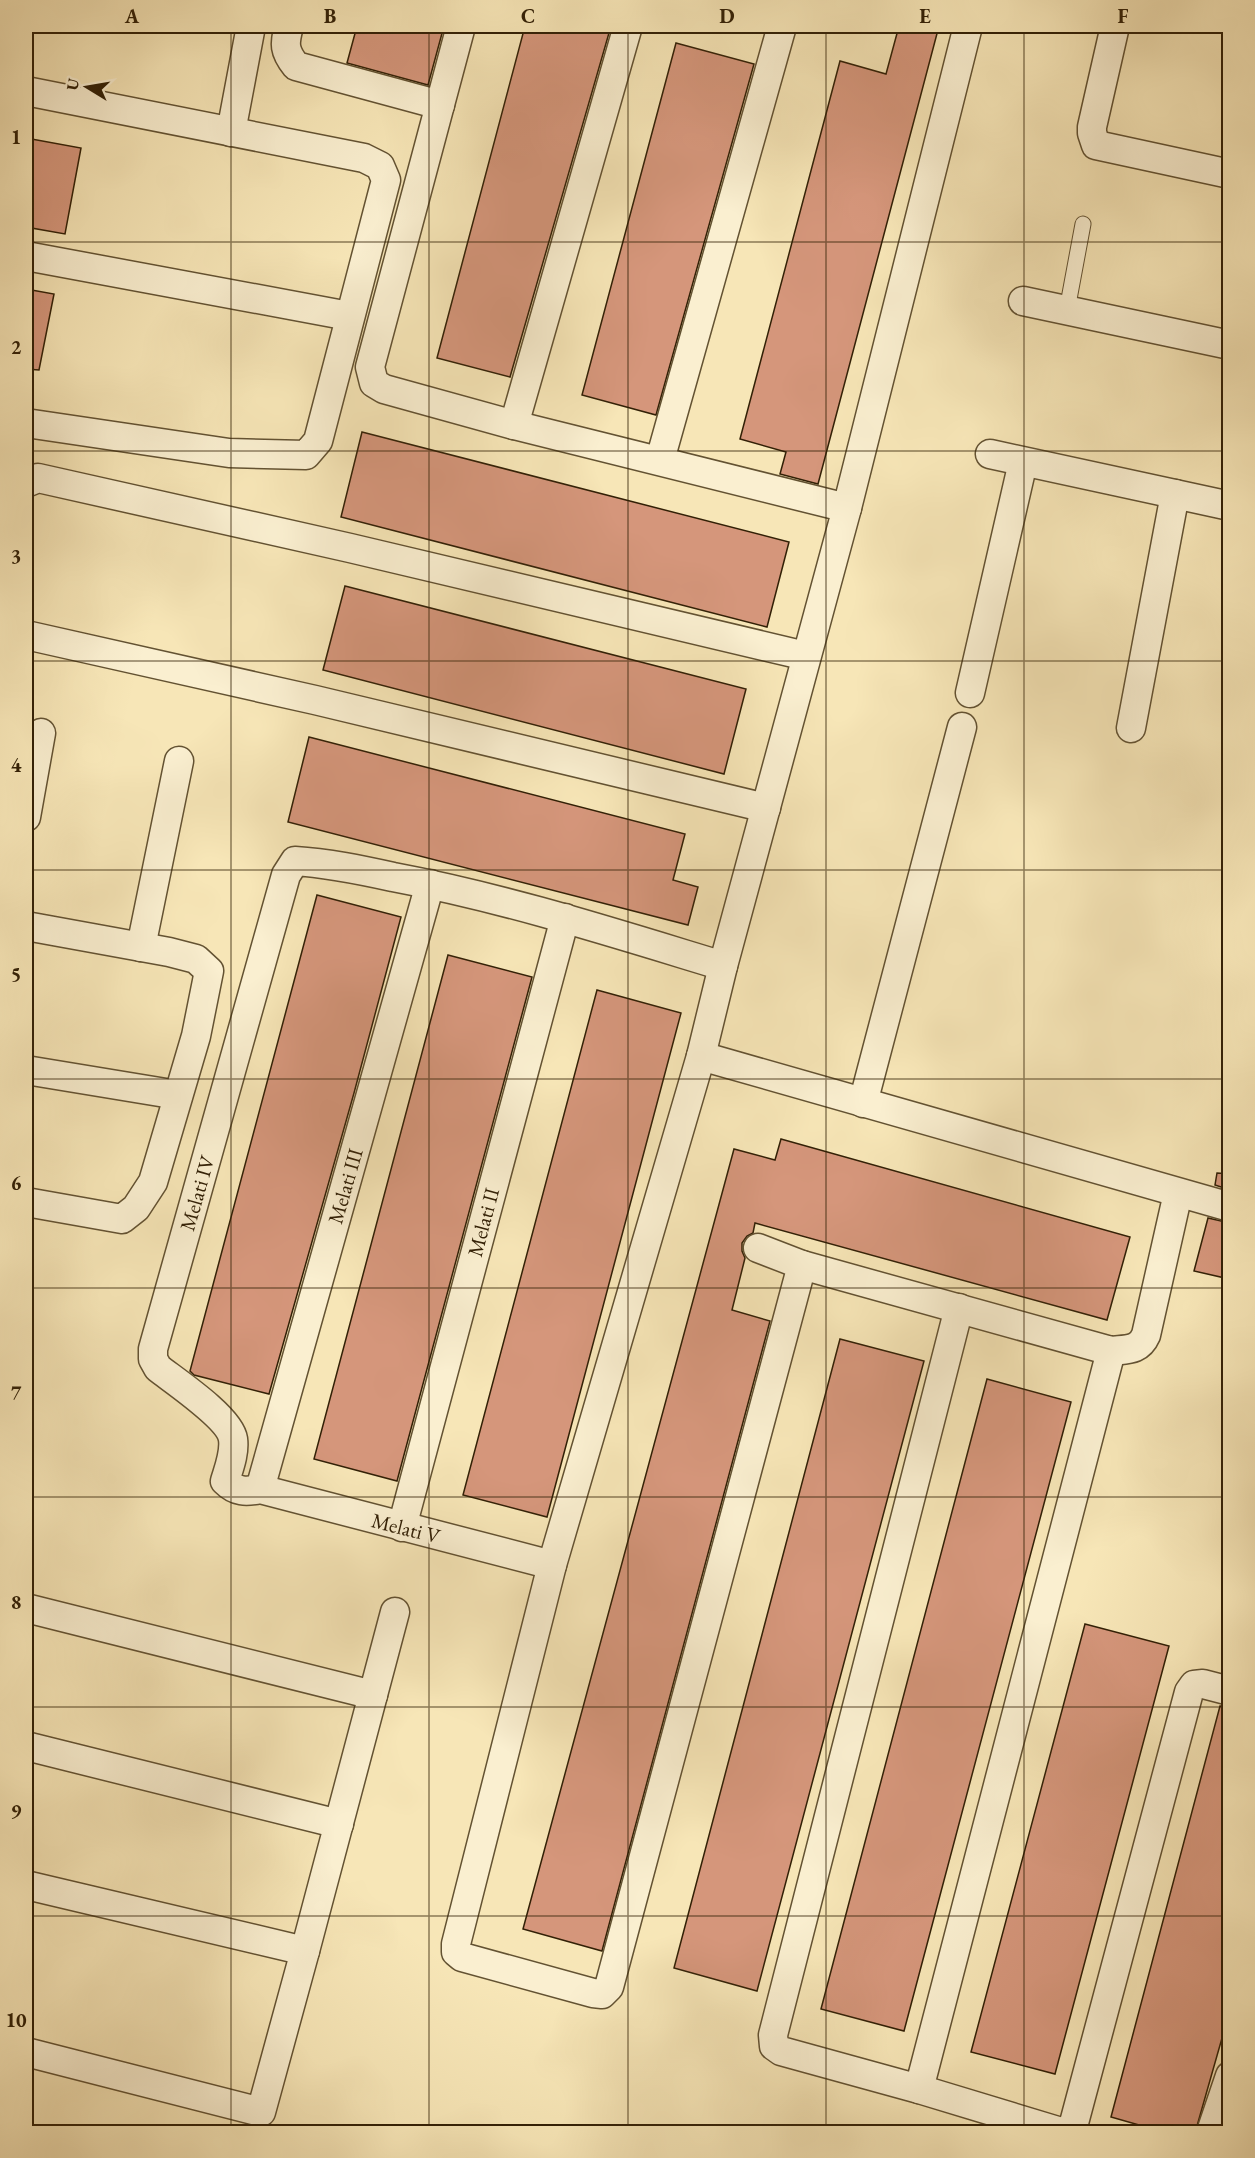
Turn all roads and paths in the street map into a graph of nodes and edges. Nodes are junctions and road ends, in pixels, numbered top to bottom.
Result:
1 (250, 26) edge
2 (289, 26) edge
3 (461, 26) edge
4 (628, 26) edge
5 (782, 26) edge
6 (968, 26) edge
7 (1115, 26) edge
8 (26, 91) edge
9 (440, 105) junction
10 (231, 132) junction
11 (1229, 170) edge
12 (1083, 224) dead end
13 (26, 256) edge
14 (1023, 301) dead end
15 (1067, 310) junction
16 (349, 316) junction
17 (1230, 345) edge
18 (26, 423) edge
19 (514, 425) junction
20 (990, 454) dead end
21 (660, 460) junction
22 (1023, 462) junction
23 (26, 483) edge
24 (1175, 494) junction
25 (1230, 506) edge
26 (847, 508) junction
27 (26, 635) edge
28 (806, 656) junction
29 (970, 693) dead end
30 (962, 727) dead end
31 (1131, 728) dead end
32 (41, 733) dead end
33 (178, 761) dead end
34 (766, 807) junction
35 (26, 817) edge
36 (430, 884) junction
37 (566, 918) junction
38 (26, 926) edge
39 (141, 947) junction
40 (723, 966) junction
41 (701, 1056) junction
42 (26, 1070) edge
43 (178, 1095) junction
44 (863, 1103) junction
45 (1178, 1193) junction
46 (26, 1202) edge
47 (1230, 1207) edge
48 (758, 1248) dead end
49 (801, 1265) junction
50 (959, 1308) junction
51 (1111, 1350) junction
52 (260, 1490) junction
53 (402, 1527) junction
54 (552, 1565) junction
55 (26, 1608) edge
56 (395, 1612) dead end
57 (1230, 1691) edge
58 (373, 1695) junction
59 (26, 1746) edge
60 (339, 1824) junction
61 (26, 1884) edge
62 (305, 1952) junction
63 (26, 2052) edge
64 (1230, 2076) edge
65 (919, 2089) junction
66 (1211, 2133) edge

1 - 10 street
2 - 9 street
3 - 9 street
4 - 19 street
5 - 21 street
6 - 26 street
7 - 11 street
8 - 10 street
9 - 19 street
10 - 16 street
12 - 15 lane
13 - 16 street
14 - 15 street
15 - 17 street
16 - 18 street
19 - 21 street
20 - 22 street
21 - 26 street
22 - 24 street
22 - 29 street
23 - 28 street
24 - 25 street
24 - 31 street
26 - 28 street
27 - 34 street
28 - 34 street
30 - 44 street
32 - 35 street
33 - 39 street
34 - 40 street
36 - 37 street
36 - 52 street, Melati III
36 - 52 street, Melati IV
37 - 40 street
37 - 53 street, Melati II
38 - 39 street
39 - 43 street
40 - 41 street
41 - 44 street
41 - 54 street
42 - 43 street
43 - 46 street
44 - 45 street
45 - 47 street
45 - 51 street
48 - 49 street
49 - 50 street
49 - 54 street
50 - 51 street
50 - 65 street
51 - 65 street
52 - 53 street, Melati V
53 - 54 street, Melati V
55 - 58 street
56 - 58 street
57 - 65 street
58 - 60 street
59 - 60 street
60 - 62 street
61 - 62 street
62 - 63 street
64 - 66 street

